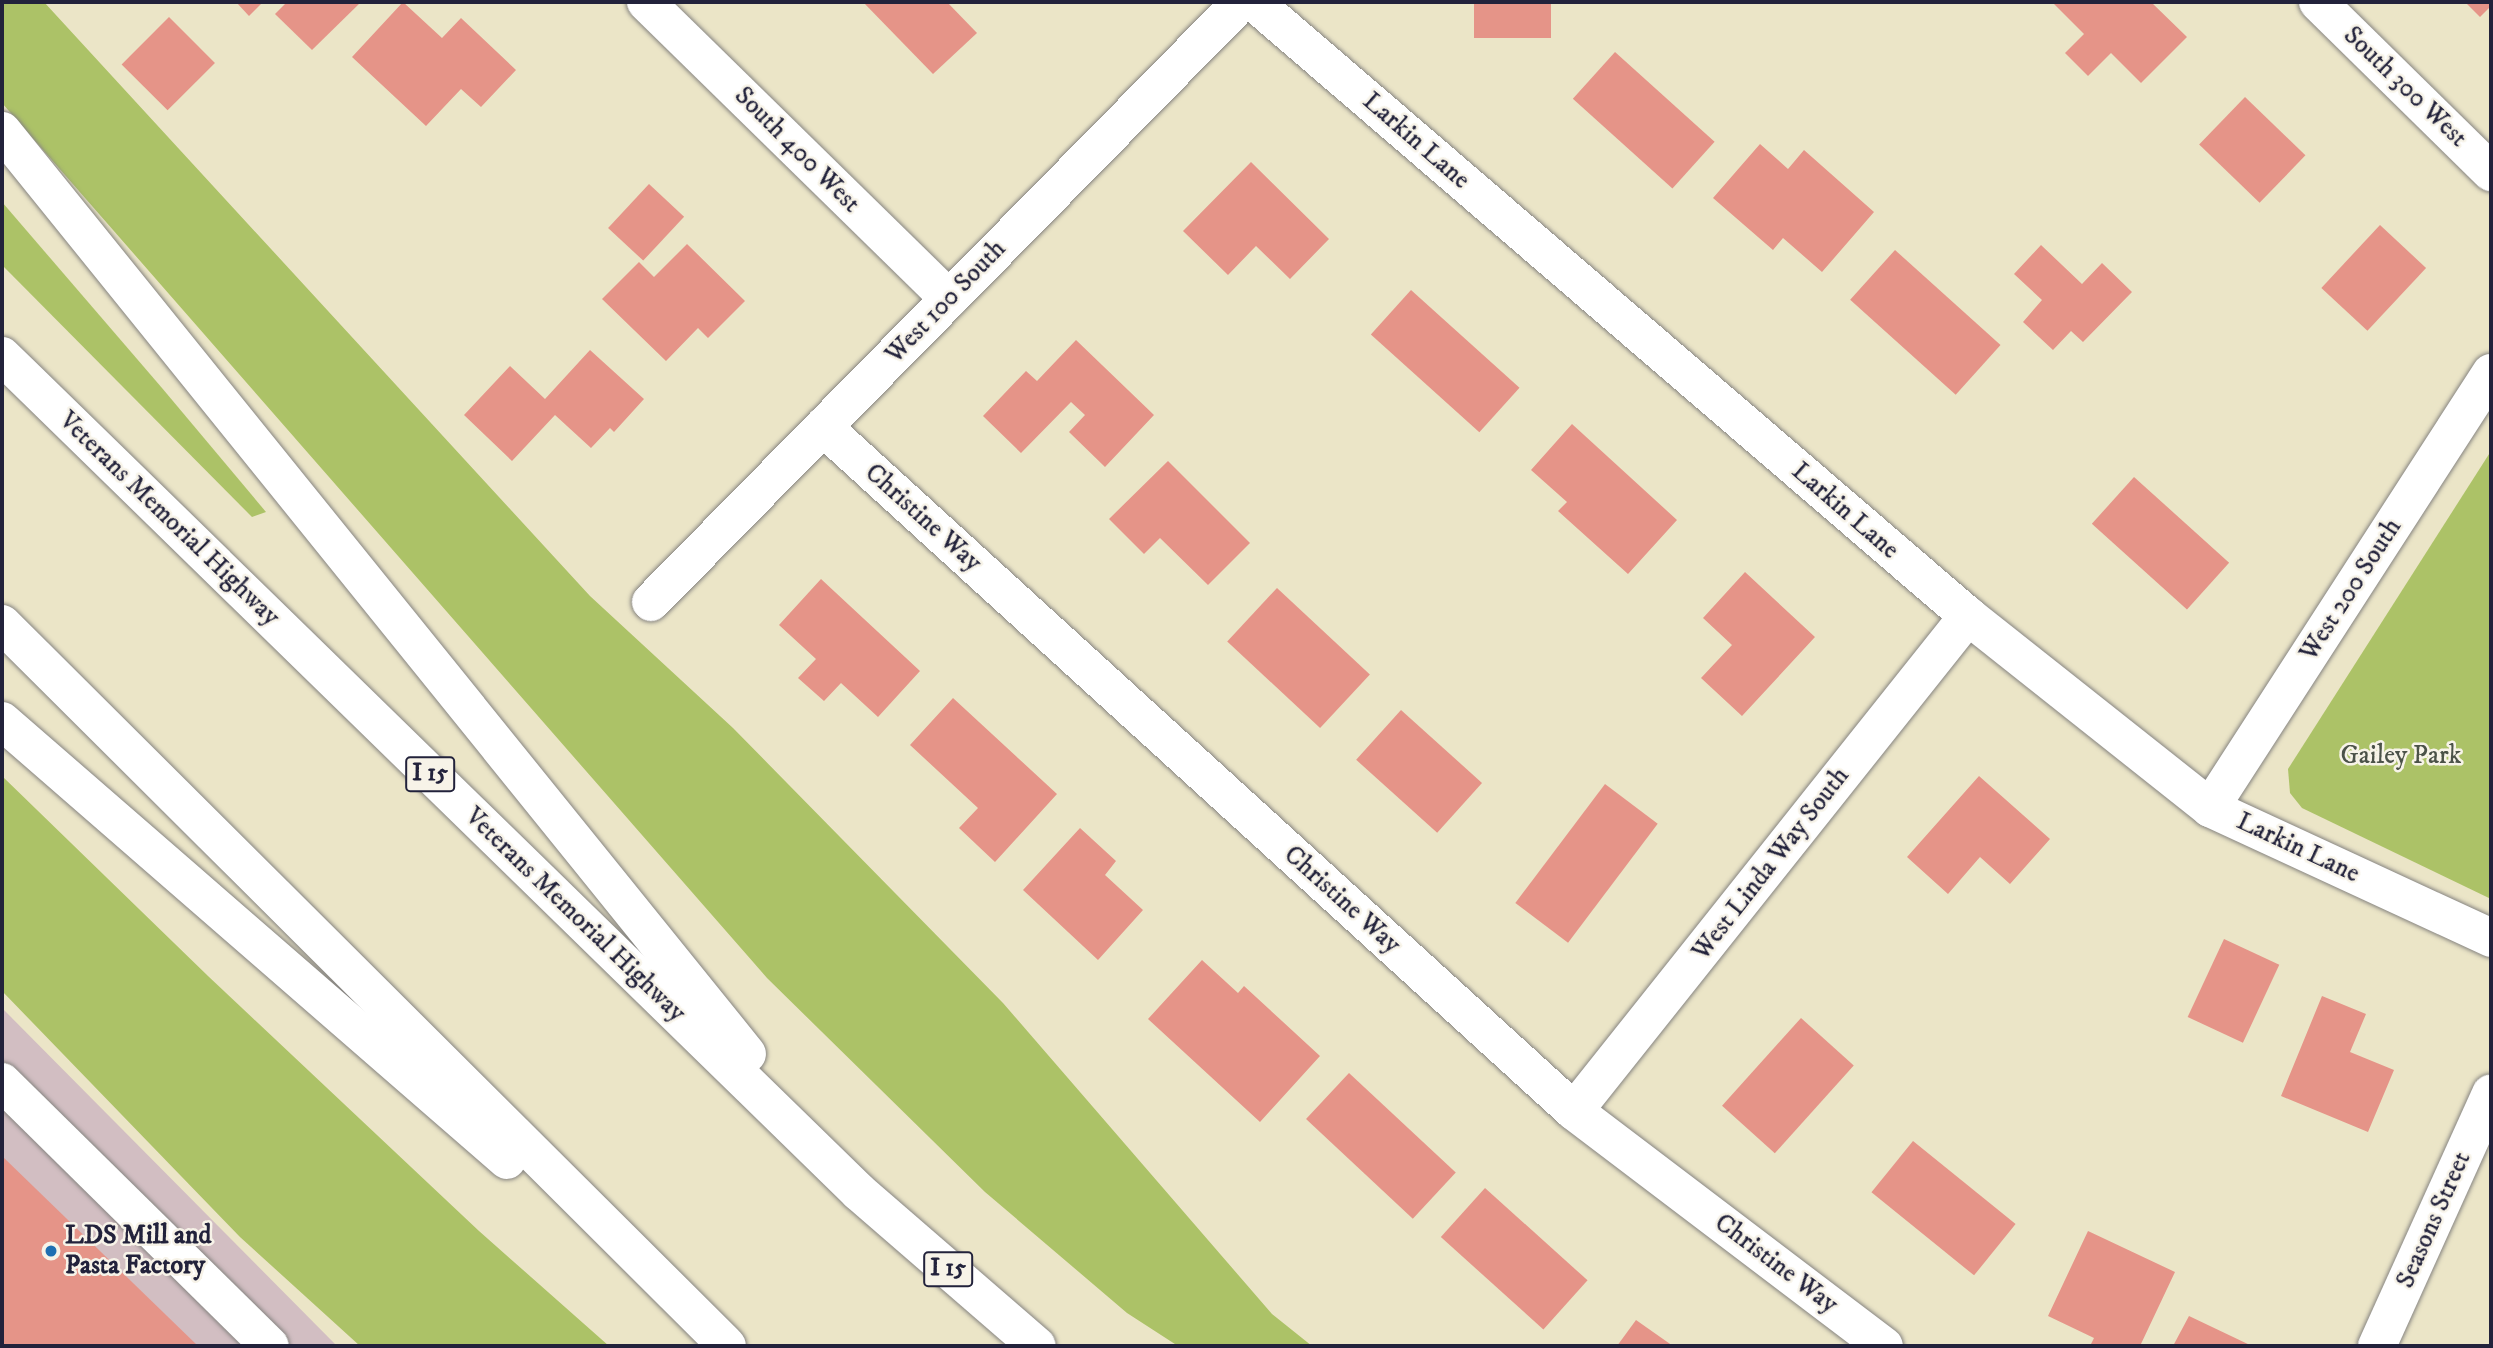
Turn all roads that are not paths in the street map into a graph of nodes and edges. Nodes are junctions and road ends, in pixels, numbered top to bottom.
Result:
1 (646, 2) edge
2 (1241, 2) edge
3 (1254, 2) edge
4 (2318, 2) edge
5 (2, 131) edge
6 (2491, 172) edge
7 (948, 299) junction
8 (2, 356) edge
9 (2491, 373) edge
10 (822, 427) junction
11 (651, 602) dead end
12 (1968, 616) junction
13 (2, 624) edge
14 (2, 721) edge
15 (2210, 808) junction
16 (2491, 937) edge
17 (2, 1082) edge
18 (2491, 1094) edge
19 (1574, 1111) junction
20 (859, 1192) junction
21 (270, 1346) edge
22 (721, 1346) edge
23 (727, 1346) edge
24 (1037, 1346) edge
25 (1884, 1346) edge
26 (2377, 1346) edge

1 - 7 main road, South 400 West
2 - 7 main road, West 100 South
3 - 12 main road, Larkin Lane
4 - 6 main road, South 300 West
5 - 20 main road
7 - 10 main road, West 100 South
8 - 20 main road, Veterans Memorial Highway / I 15
9 - 15 main road, West 200 South
10 - 11 main road, West 100 South
10 - 19 main road, Christine Way
12 - 15 main road, Larkin Lane
12 - 19 main road, West Linda Way South
13 - 23 main road
14 - 22 main road
15 - 16 main road, Larkin Lane
17 - 21 main road
18 - 26 main road, Seasons Street
19 - 25 main road, Christine Way
20 - 24 main road, Veterans Memorial Highway / I 15

